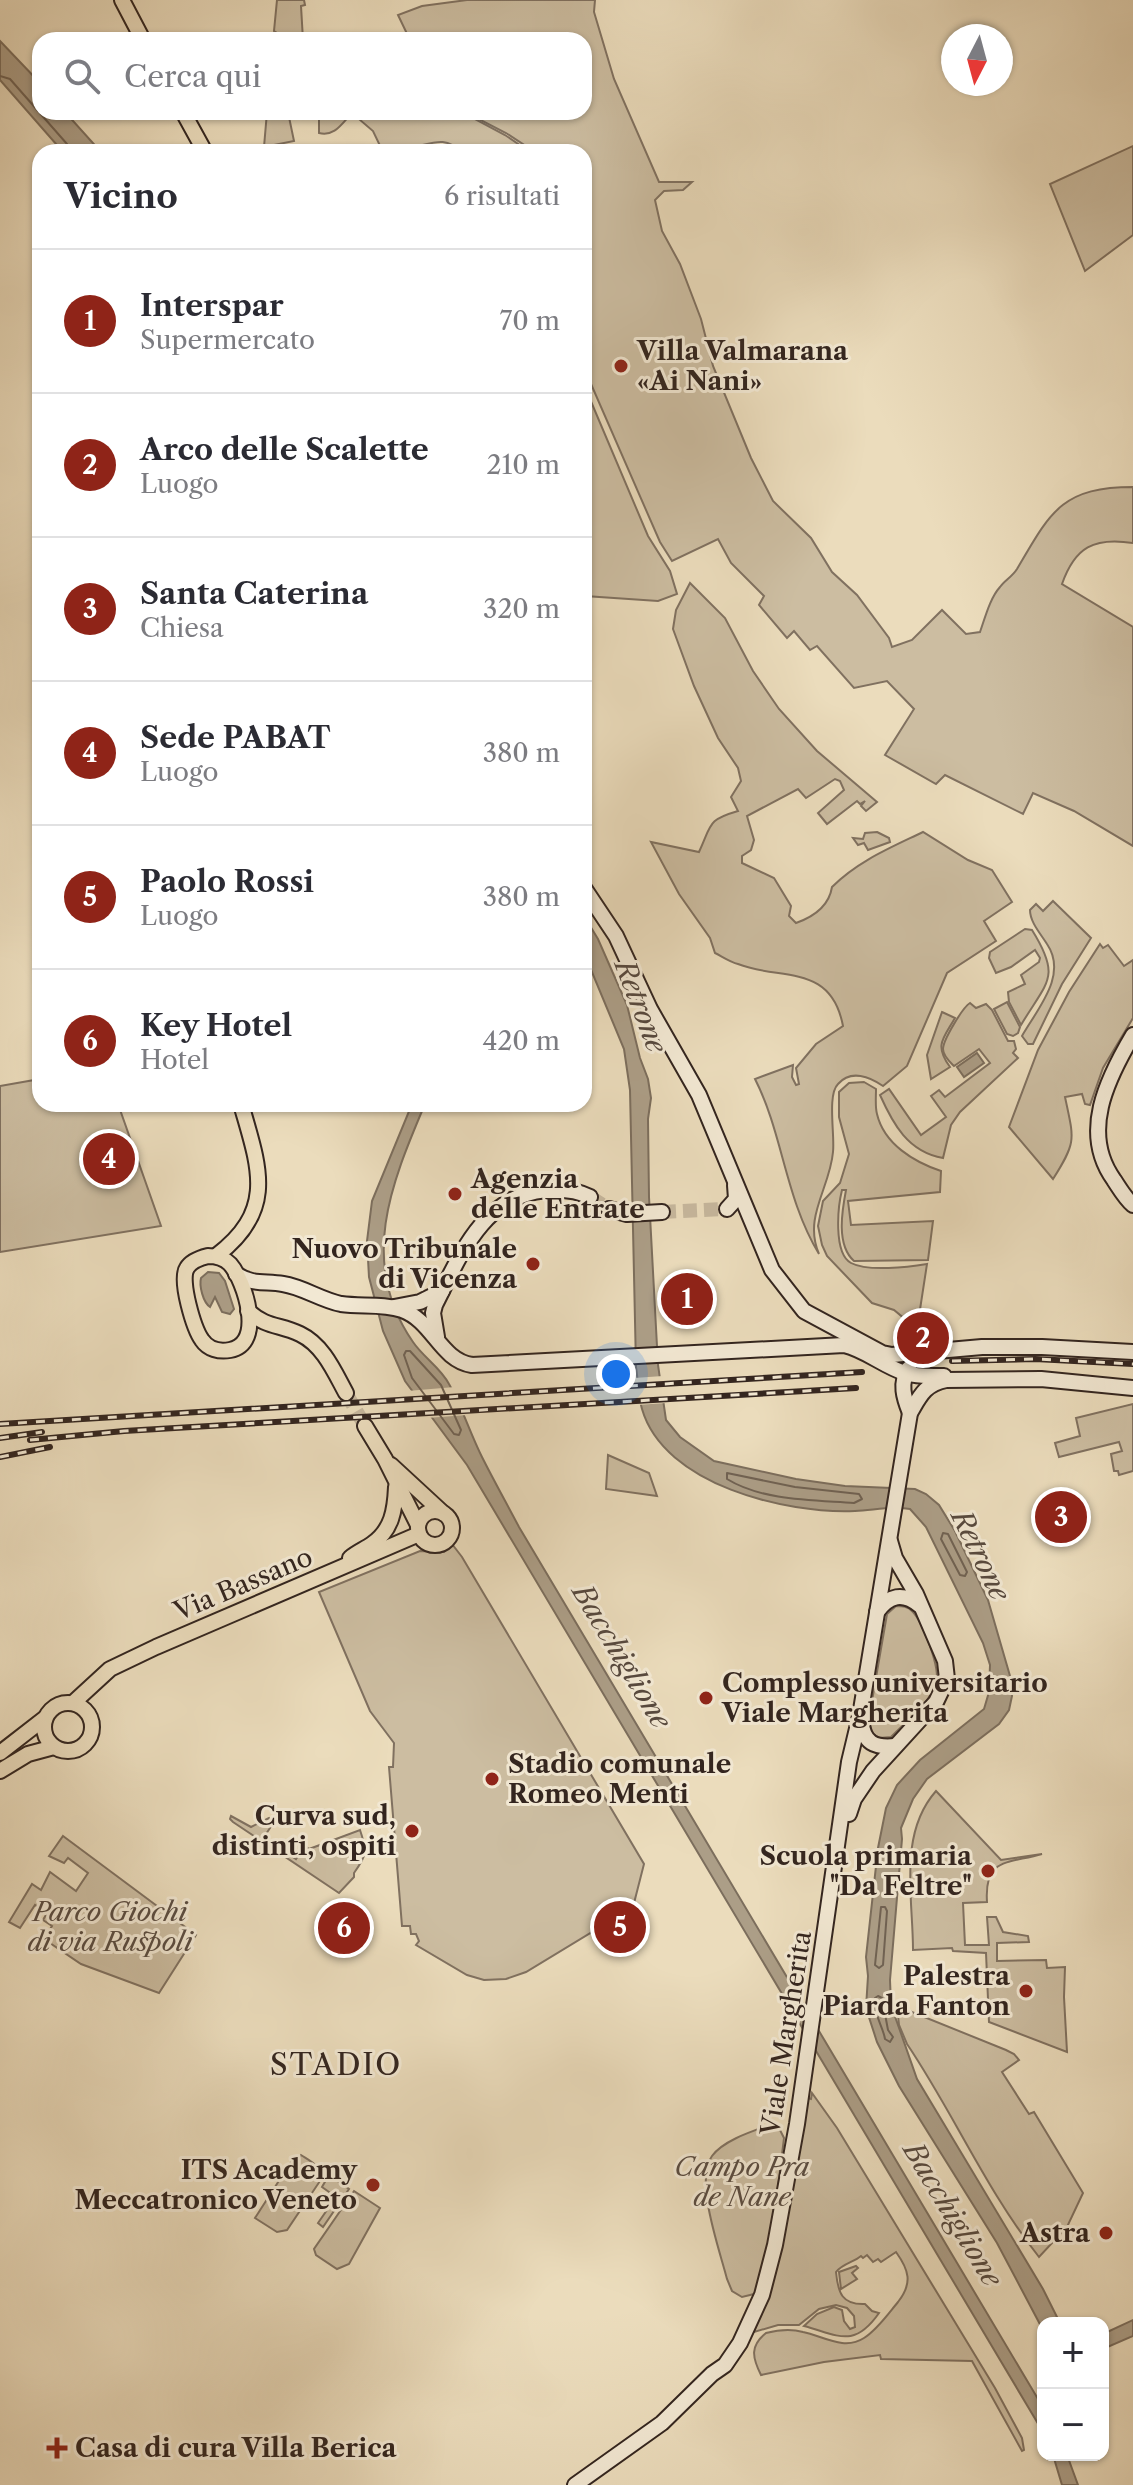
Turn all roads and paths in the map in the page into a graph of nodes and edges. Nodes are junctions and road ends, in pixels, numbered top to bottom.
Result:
1 (122, 0) edge
2 (139, 32) edge
3 (187, 120) edge
4 (201, 144) edge
5 (592, 900) edge
6 (1133, 1035) edge
7 (243, 1112) edge
8 (735, 1181) junction
9 (590, 1197) tunnel mouth
10 (1133, 1205) edge
11 (609, 1209) tunnel mouth
12 (659, 1212) tunnel mouth
13 (750, 1219) junction
14 (238, 1237) junction
15 (216, 1256) junction
16 (234, 1270) junction
17 (266, 1284) junction
18 (442, 1291) junction
19 (247, 1308) junction
20 (399, 1308) junction
21 (809, 1315) junction
22 (269, 1325) junction
23 (249, 1334) junction
24 (437, 1337) junction
25 (787, 1346) junction
26 (1133, 1352) edge
27 (926, 1353) junction
28 (905, 1373) junction
29 (988, 1379) junction
30 (1133, 1386) edge
31 (346, 1393) tunnel mouth
32 (910, 1413) junction
33 (365, 1426) tunnel mouth
34 (385, 1459) junction
35 (396, 1484) junction
36 (443, 1513) junction
37 (418, 1530) junction
38 (890, 1532) junction
39 (339, 1570) junction
40 (921, 1606) junction
41 (877, 1612) junction
42 (92, 1686) junction
43 (73, 1703) junction
44 (87, 1712) junction
45 (860, 1716) junction
46 (45, 1718) junction
47 (895, 1746) junction
48 (54, 1747) junction
49 (0, 1753) edge
50 (0, 1771) edge
51 (840, 1841) junction
52 (575, 2485) edge

1 - 2 main road
3 - 4 main road
5 - 8 main road
6 - 10 main road
7 - 14 main road
8 - 13 main road
8 - 13 main road
9 - 18 main road
11 - 12 main road
13 - 21 main road
14 - 15 main road
14 - 16 main road
15 - 16 main road
15 - 23 main road
16 - 17 main road
16 - 19 main road
17 - 19 main road
17 - 20 main road
18 - 20 main road
18 - 24 main road
19 - 22 main road
19 - 23 main road
20 - 24 main road
21 - 25 main road
21 - 27 main road
22 - 23 main road
22 - 31 main road
24 - 25 main road
25 - 28 main road
26 - 27 main road
27 - 28 main road
28 - 29 main road
28 - 32 main road, Viale Margherita
29 - 30 main road
29 - 32 main road
32 - 38 main road, Viale Margherita
33 - 34 main road
34 - 35 main road
34 - 36 main road
35 - 37 main road
35 - 39 main road
36 - 37 main road
36 - 37 main road
37 - 39 main road, Via Bassano
38 - 40 main road, Viale Margherita
38 - 41 main road, Viale Margherita
39 - 42 main road, Via Bassano
40 - 41 main road
40 - 47 main road, Viale Margherita
41 - 45 main road, Viale Margherita
42 - 43 main road, Via Bassano
42 - 44 main road
43 - 44 main road
43 - 46 main road
44 - 48 main road
45 - 47 main road
45 - 51 main road, Viale Margherita
46 - 48 main road
46 - 49 main road
47 - 51 main road, Viale Margherita
48 - 50 main road
51 - 52 main road, Viale Margherita

